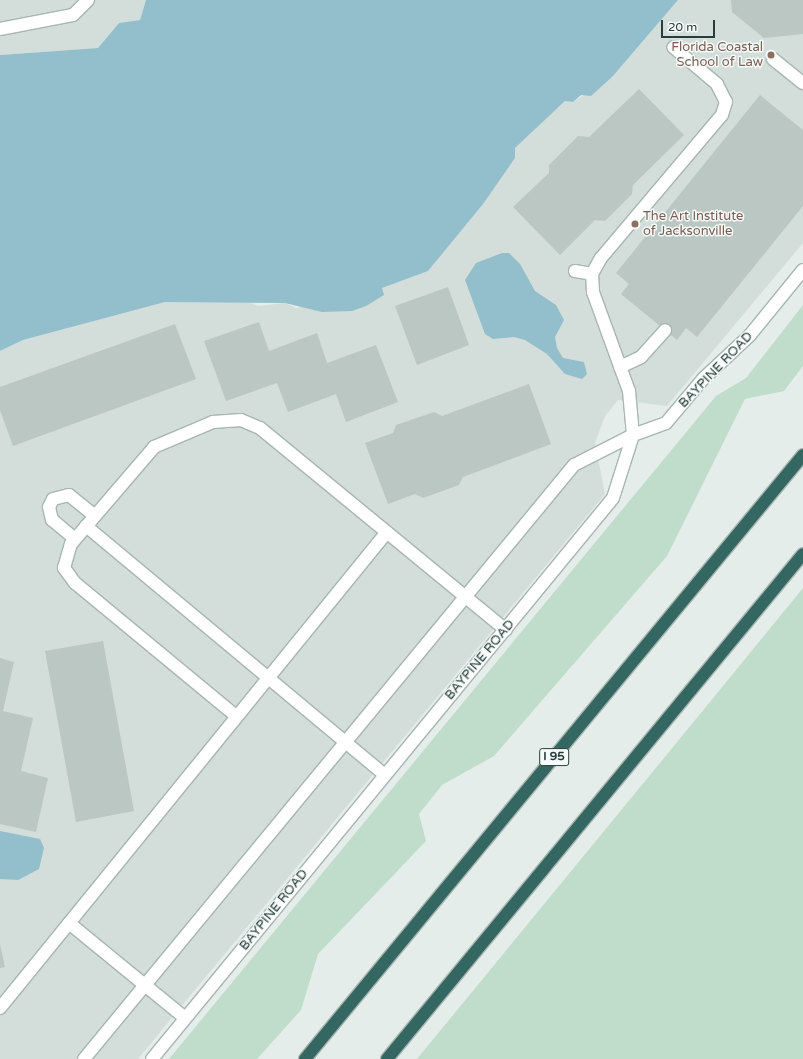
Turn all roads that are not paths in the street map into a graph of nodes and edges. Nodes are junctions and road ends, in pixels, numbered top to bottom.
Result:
1 (88, 0) edge
2 (0, 29) edge
3 (673, 47) dead end
4 (773, 59) dead end
5 (803, 83) edge
6 (803, 270) edge
7 (575, 271) dead end
8 (592, 274) junction
9 (665, 330) dead end
10 (620, 367) junction
11 (633, 435) junction
12 (803, 455) edge
13 (95, 516) junction
14 (86, 526) junction
15 (387, 532) junction
16 (75, 539) junction
17 (803, 554) edge
18 (464, 596) junction
19 (506, 630) junction
20 (268, 677) junction
21 (236, 716) junction
22 (344, 740) junction
23 (385, 775) junction
24 (69, 923) junction
25 (144, 984) junction
26 (0, 1008) edge
27 (185, 1018) junction
28 (84, 1059) edge
29 (152, 1059) edge
30 (305, 1059) edge
31 (387, 1059) edge

1 - 2 street
3 - 8 street
4 - 5 street
6 - 11 street, BAYPINE ROAD
7 - 8 street
8 - 10 street
9 - 10 street
10 - 11 street
11 - 18 street
11 - 19 street, BAYPINE ROAD
12 - 30 highway, I 95
13 - 14 street
13 - 15 street
13 - 16 street
14 - 16 street
14 - 20 street
15 - 18 street
15 - 20 street
16 - 21 street
17 - 31 highway
18 - 19 street
18 - 22 street
19 - 23 street, BAYPINE ROAD
20 - 21 street
20 - 22 street
21 - 24 street
22 - 23 street
22 - 25 street
23 - 27 street, BAYPINE ROAD
24 - 25 street
24 - 26 street
25 - 27 street
25 - 28 street
27 - 29 street, BAYPINE ROAD

